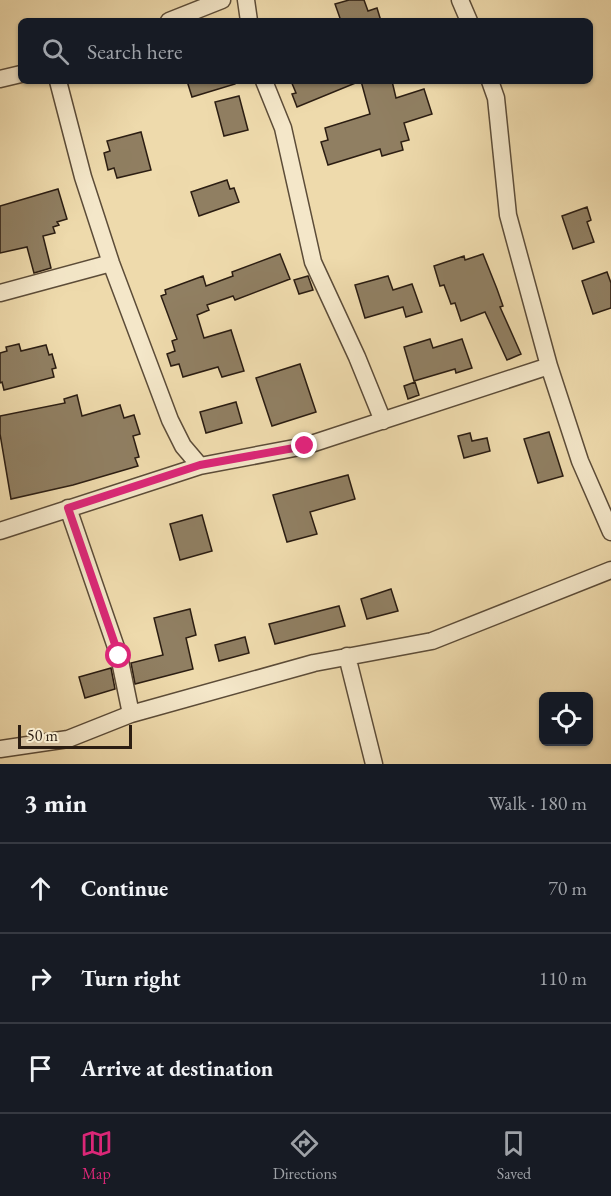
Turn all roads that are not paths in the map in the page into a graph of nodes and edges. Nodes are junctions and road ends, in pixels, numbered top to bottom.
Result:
1 (222, 0) edge
2 (246, 0) edge
3 (460, 0) edge
4 (177, 18) edge
5 (249, 18) edge
6 (468, 18) edge
7 (18, 75) edge
8 (0, 79) edge
9 (59, 84) edge
10 (265, 84) edge
11 (491, 84) edge
12 (111, 263) junction
13 (0, 293) edge
14 (549, 366) junction
15 (382, 421) junction
16 (200, 465) junction
17 (68, 508) junction
18 (0, 531) edge
19 (611, 532) edge
20 (611, 570) edge
21 (348, 656) junction
22 (131, 714) junction
23 (0, 749) edge
24 (374, 764) edge

1 - 4 street
2 - 5 street
3 - 6 street
7 - 8 street
9 - 12 street
10 - 15 street
11 - 14 street
12 - 13 street
12 - 16 street
14 - 15 street
14 - 19 street
15 - 16 street
16 - 17 street
17 - 18 street
17 - 22 street
20 - 21 street
21 - 22 street
21 - 24 street
22 - 23 street

